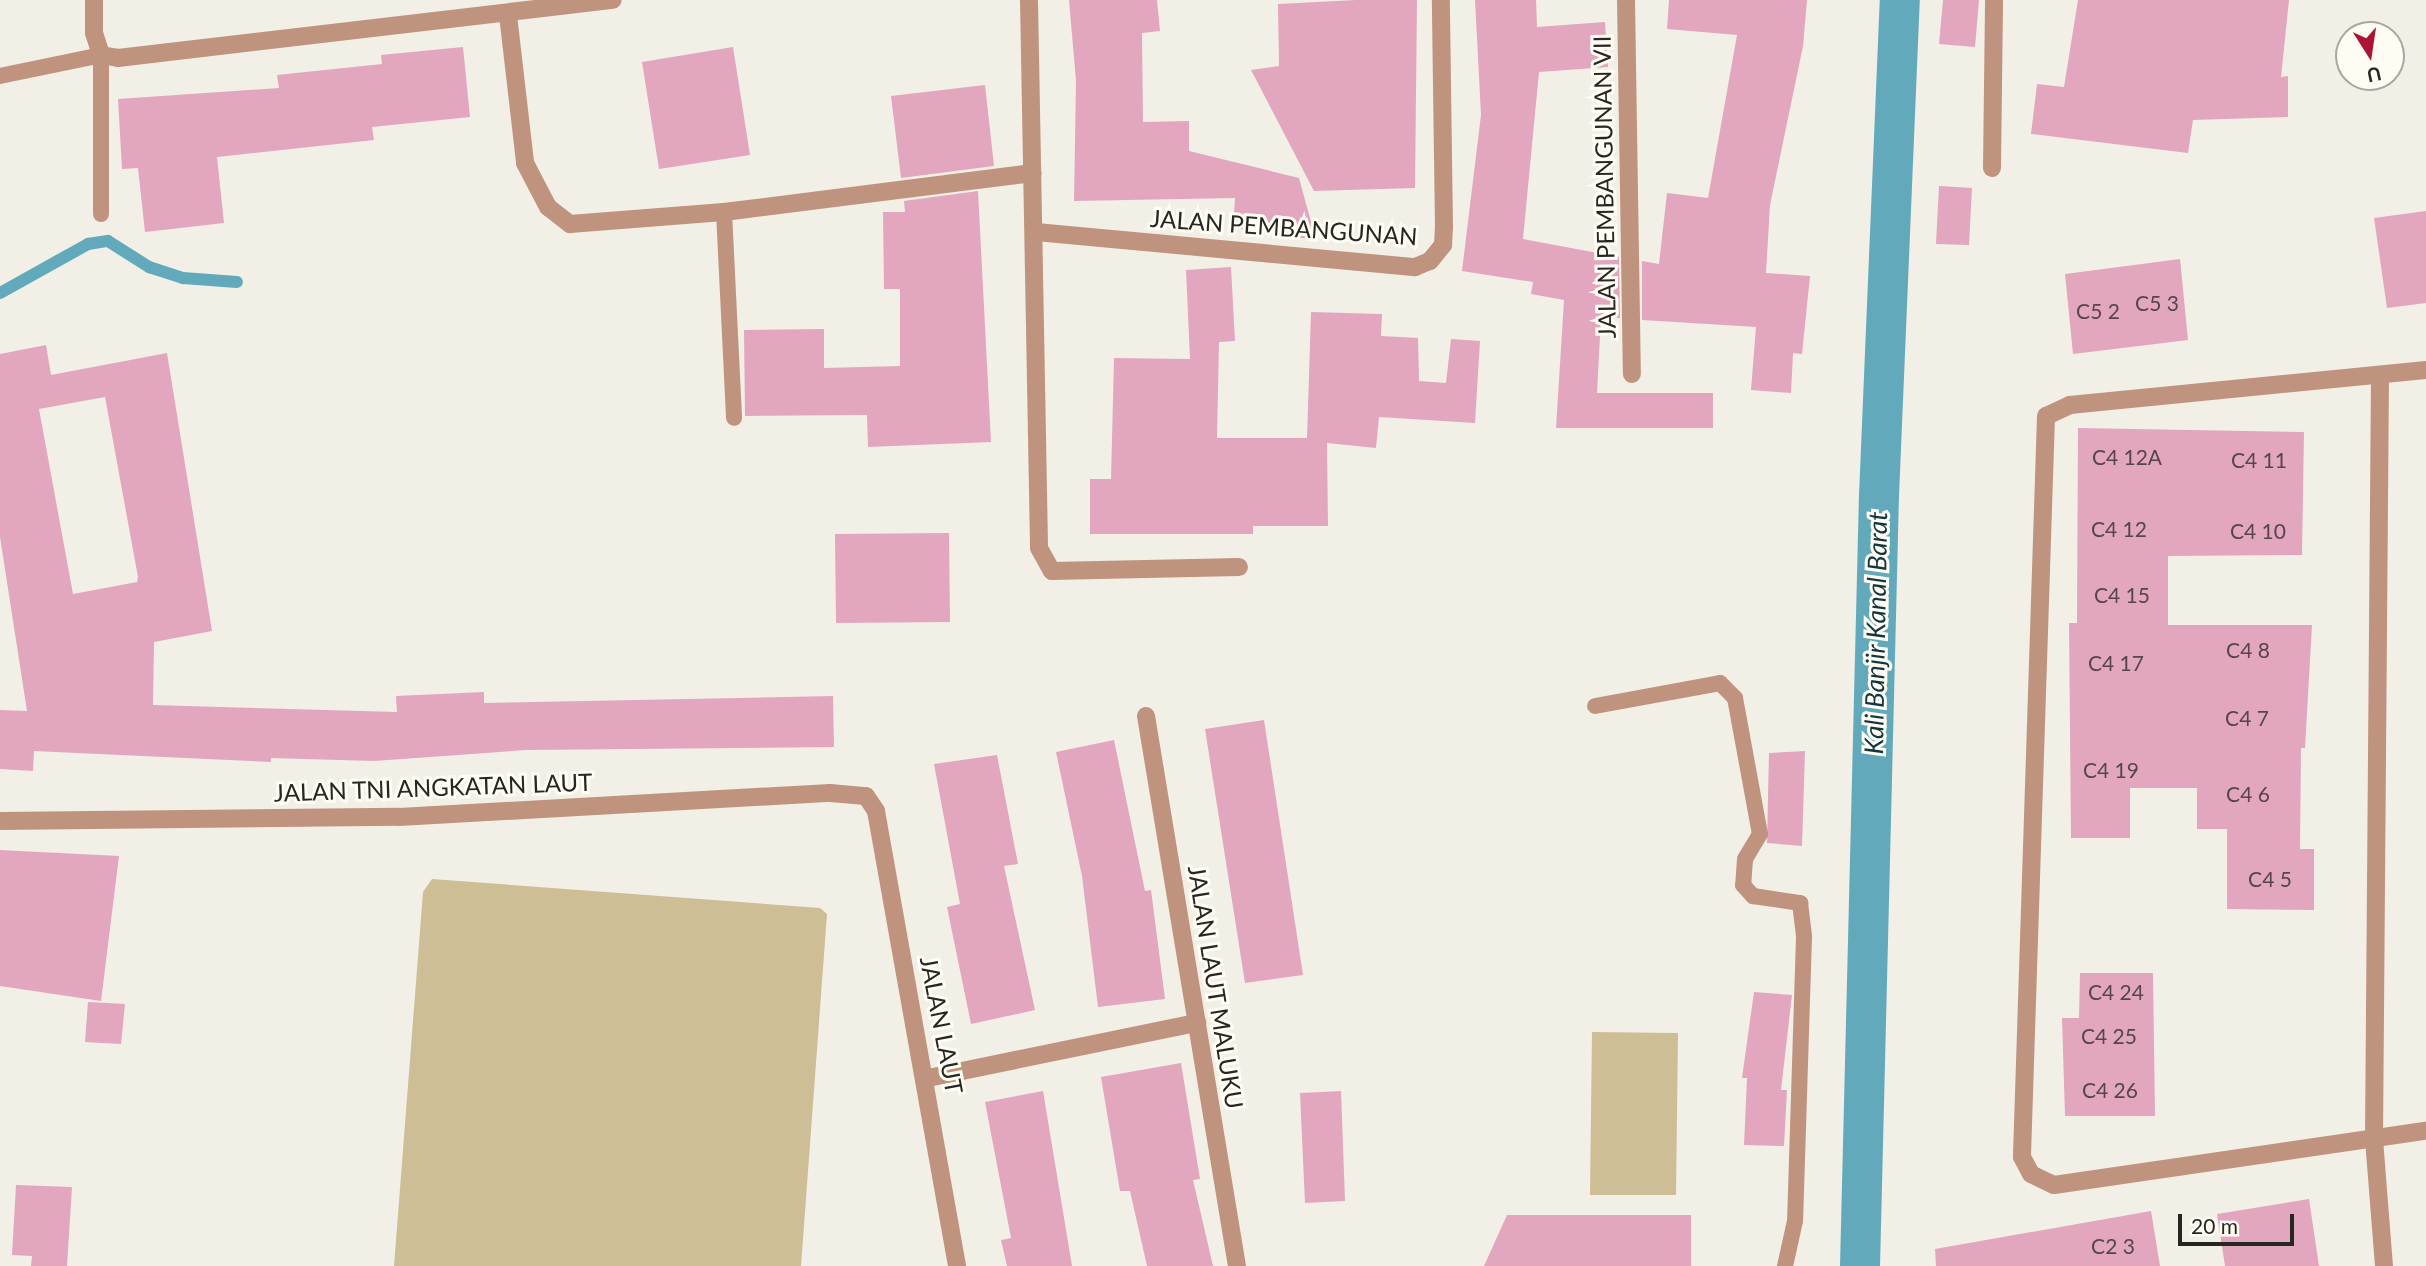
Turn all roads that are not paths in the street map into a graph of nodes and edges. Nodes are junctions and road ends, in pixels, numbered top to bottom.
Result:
1 (94, 0) edge
2 (613, 0) edge
3 (1029, 0) edge
4 (1441, 0) edge
5 (1626, 0) edge
6 (1994, 0) edge
7 (509, 15) junction
8 (101, 55) junction
9 (0, 76) edge
10 (1992, 168) dead end
11 (1033, 173) junction
12 (724, 212) junction
13 (101, 214) dead end
14 (1036, 232) junction
15 (2426, 370) edge
16 (1632, 374) dead end
17 (2380, 375) junction
18 (734, 418) dead end
19 (1240, 567) dead end
20 (1595, 706) dead end
21 (1146, 716) dead end
22 (866, 796) joint
23 (0, 821) edge
24 (1197, 1023) junction
25 (928, 1078) junction
26 (2426, 1131) edge
27 (2374, 1139) junction
28 (957, 1266) edge
29 (1237, 1266) edge
30 (1785, 1266) edge
31 (2384, 1266) edge

1 - 8 street
2 - 7 street
3 - 11 street
4 - 14 street, JALAN PEMBANGUNAN
5 - 16 street, JALAN PEMBANGUNAN VII
6 - 10 street
7 - 8 street
7 - 12 street
8 - 9 lane
8 - 13 lane
11 - 12 street
11 - 14 street
12 - 18 lane
14 - 19 street
15 - 17 street
17 - 27 street
17 - 27 street
20 - 30 lane
21 - 24 street, JALAN LAUT MALUKU
22 - 23 street, JALAN TNI ANGKATAN LAUT
22 - 25 street, JALAN LAUT
24 - 25 street
24 - 29 street, JALAN LAUT MALUKU
25 - 28 street, JALAN LAUT
26 - 27 street
27 - 31 street

